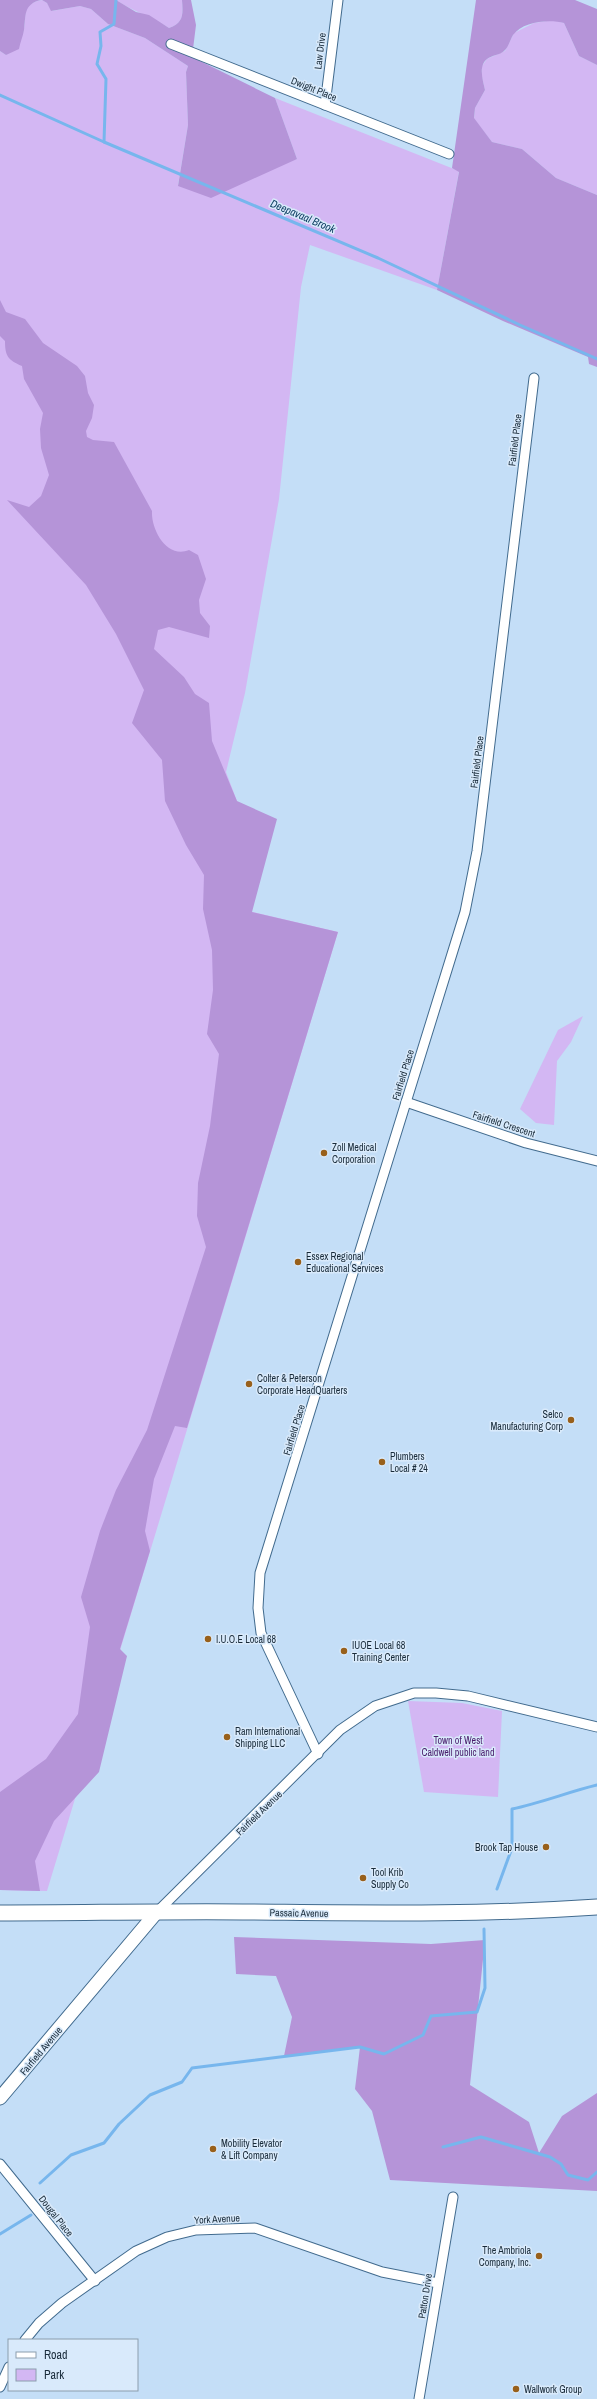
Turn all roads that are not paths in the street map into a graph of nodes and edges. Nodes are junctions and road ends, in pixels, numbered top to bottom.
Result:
1 (338, 0) edge
2 (171, 44) dead end
3 (325, 105) junction
4 (450, 154) dead end
5 (534, 378) dead end
6 (406, 1102) junction
7 (597, 1161) edge
8 (597, 1727) edge
9 (318, 1754) junction
10 (597, 1907) edge
11 (0, 1913) edge
12 (156, 1913) junction
13 (0, 2098) edge
14 (0, 2164) edge
15 (452, 2197) dead end
16 (95, 2281) junction
17 (438, 2283) junction
18 (26, 2339) edge
19 (8, 2369) edge
20 (0, 2387) edge
21 (419, 2399) edge

1 - 3 street, Law Drive
2 - 3 street, Dwight Place
3 - 4 street, Dwight Place
5 - 6 street, Fairfield Place
6 - 7 street, Fairfield Crescent
6 - 9 street, Fairfield Place
8 - 9 street, Fairfield Avenue
9 - 12 street, Fairfield Avenue
10 - 12 main road, Passaic Avenue
11 - 12 main road, Passaic Avenue
12 - 13 street, Fairfield Avenue
14 - 16 street, Dougal Place
15 - 17 street, Patton Drive
16 - 17 street, York Avenue
16 - 18 street, York Avenue
17 - 21 street, Patton Drive
19 - 20 street

